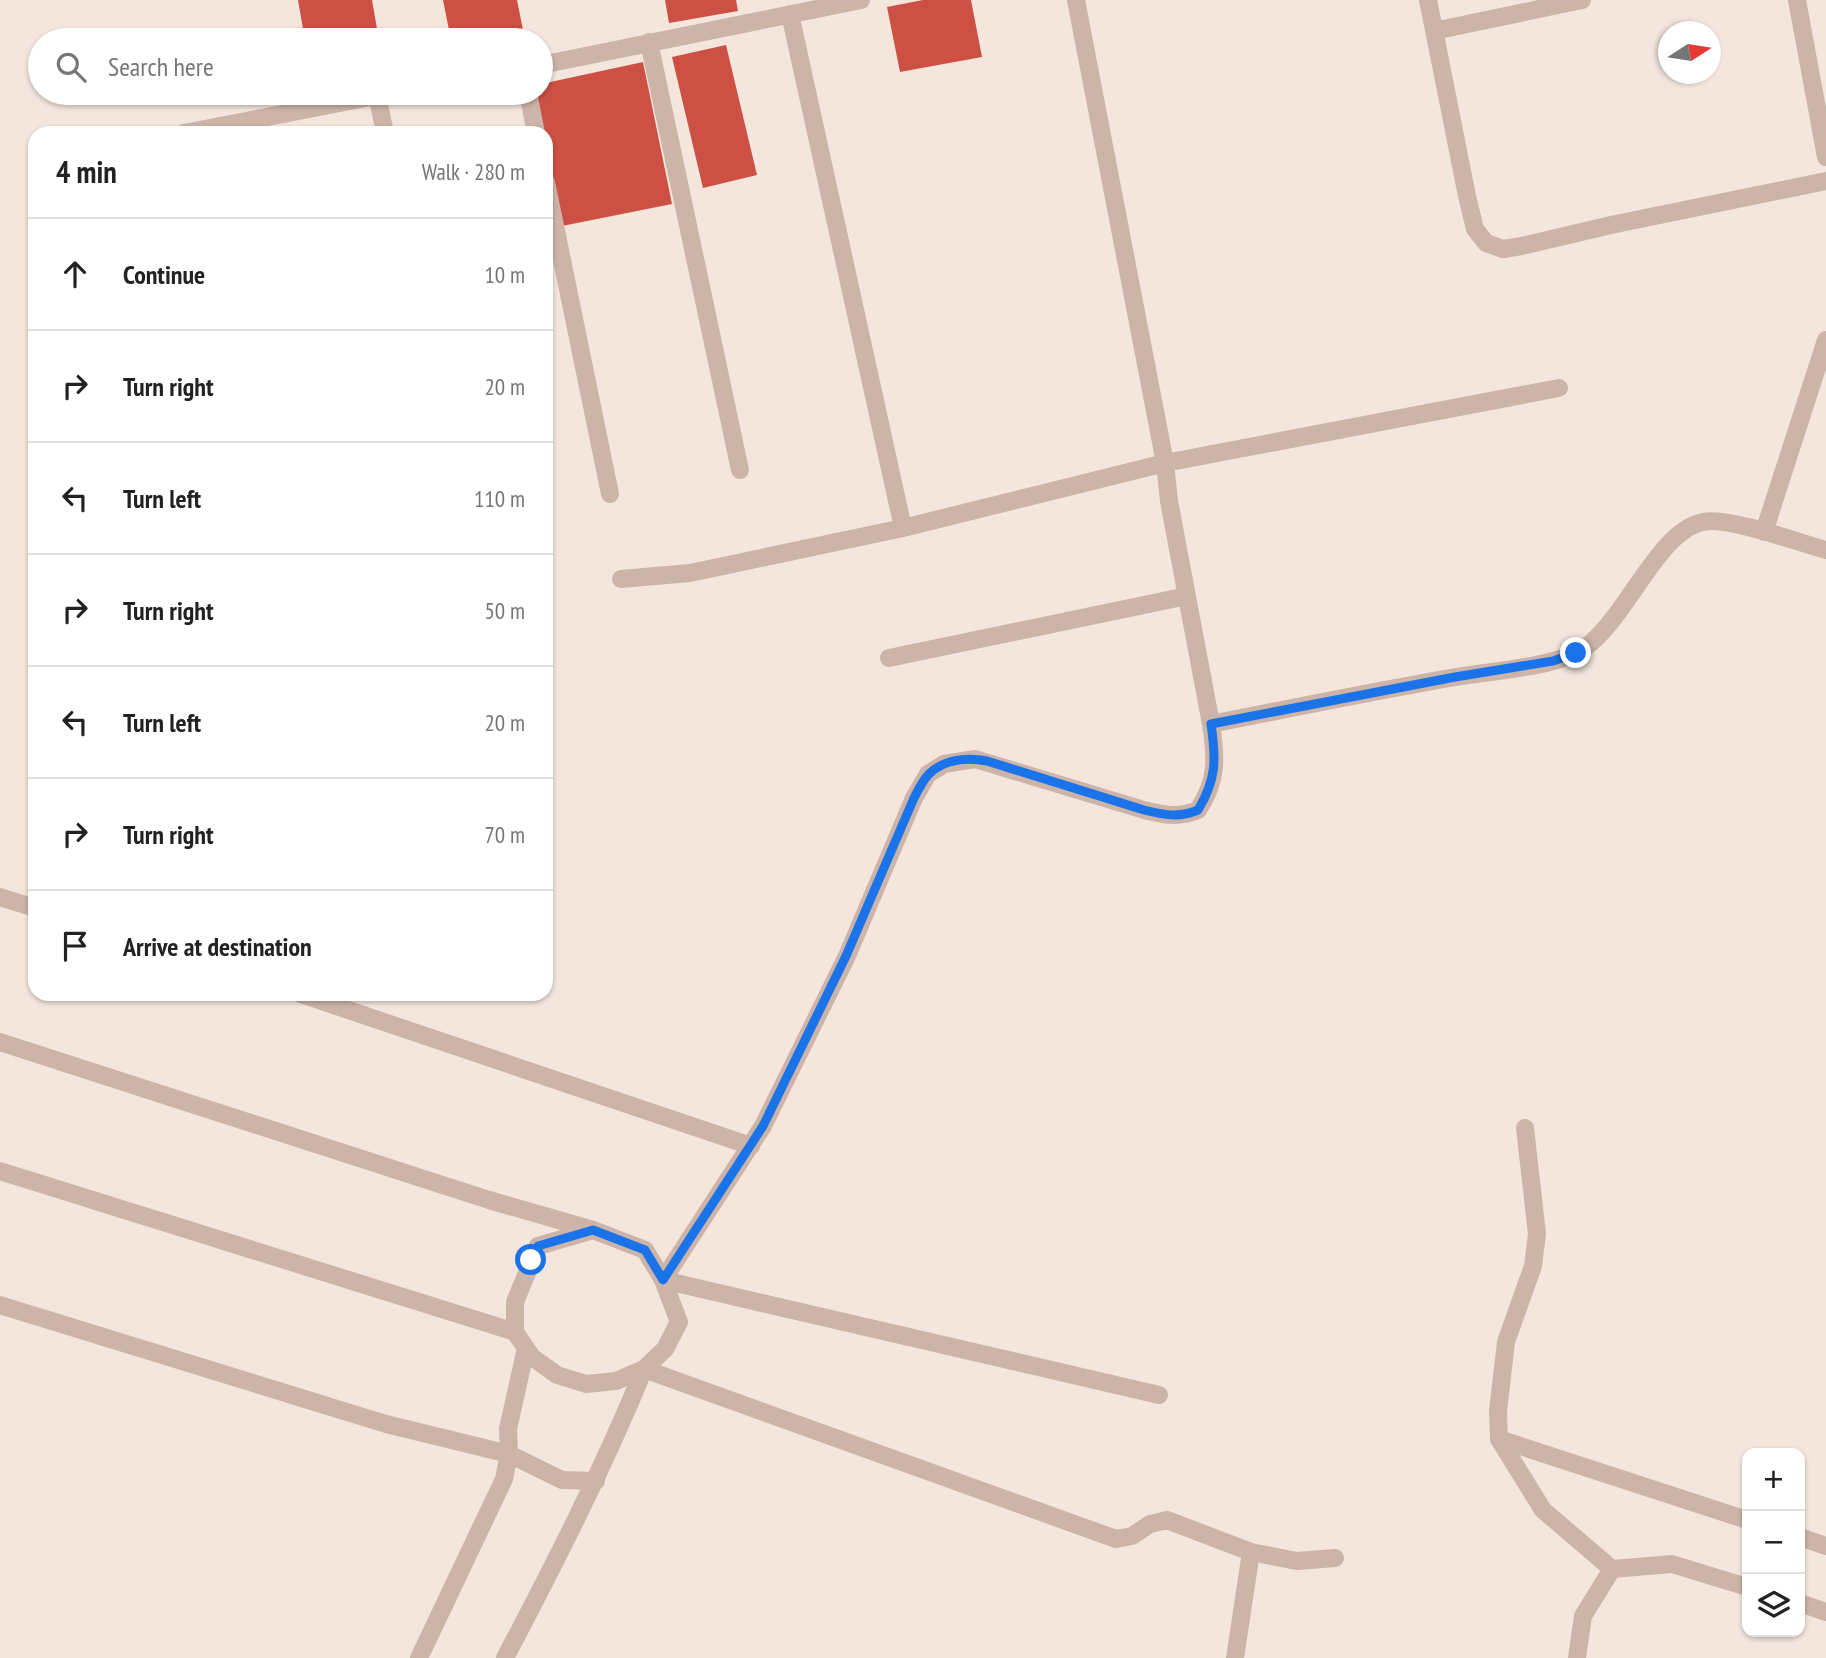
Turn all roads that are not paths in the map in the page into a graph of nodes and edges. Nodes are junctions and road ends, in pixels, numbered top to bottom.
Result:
1 (861, 0) edge
2 (1076, 0) edge
3 (1428, 0) edge
4 (1583, 0) edge
5 (1797, 0) edge
6 (790, 14) junction
7 (1434, 32) junction
8 (649, 42) junction
9 (553, 62) edge
10 (338, 105) edge
11 (384, 105) edge
12 (530, 105) edge
13 (249, 126) edge
14 (384, 126) edge
15 (535, 126) edge
16 (1826, 157) edge
17 (1826, 181) edge
18 (553, 216) edge
19 (1826, 340) edge
20 (1559, 388) dead end
21 (1165, 463) junction
22 (740, 470) dead end
23 (610, 494) dead end
24 (903, 528) junction
25 (1764, 532) junction
26 (1826, 550) edge
27 (621, 579) dead end
28 (1187, 596) junction
29 (890, 657) dead end
30 (1211, 724) junction
31 (0, 897) edge
32 (28, 906) edge
33 (322, 1001) edge
34 (0, 1042) edge
35 (1524, 1128) dead end
36 (751, 1146) junction
37 (0, 1171) edge
38 (593, 1230) junction
39 (663, 1280) junction
40 (0, 1305) edge
41 (515, 1332) junction
42 (526, 1348) junction
43 (644, 1369) junction
44 (1159, 1395) dead end
45 (1499, 1440) junction
46 (509, 1454) junction
47 (596, 1481) junction
48 (1742, 1518) edge
49 (1805, 1539) edge
50 (1826, 1546) edge
51 (1251, 1552) junction
52 (1335, 1558) dead end
53 (1612, 1569) junction
54 (1742, 1585) edge
55 (1805, 1606) edge
56 (1826, 1612) edge
57 (419, 1658) edge
58 (505, 1658) edge
59 (1235, 1658) edge
60 (1577, 1658) edge

1 - 6 street
2 - 21 street
3 - 7 street
4 - 7 street
5 - 16 street
6 - 8 street
6 - 24 street
7 - 17 street
8 - 9 street
8 - 22 street
10 - 13 street
11 - 14 street
12 - 15 street
18 - 23 street
19 - 25 street
20 - 21 street
21 - 24 street
21 - 28 street
24 - 27 street
25 - 26 street
25 - 30 street
28 - 29 street
28 - 30 street
30 - 36 street
31 - 32 street
33 - 36 street
34 - 38 street
35 - 45 street
36 - 39 street
37 - 41 street
38 - 39 street
38 - 41 street
39 - 43 street
39 - 44 street
40 - 46 street
41 - 42 street
42 - 43 street
42 - 46 street
43 - 47 street
43 - 51 street
45 - 48 street
45 - 53 street
46 - 47 street
46 - 57 street
47 - 58 street
49 - 50 street
51 - 52 street
51 - 59 street
53 - 54 street
53 - 60 street
55 - 56 street

